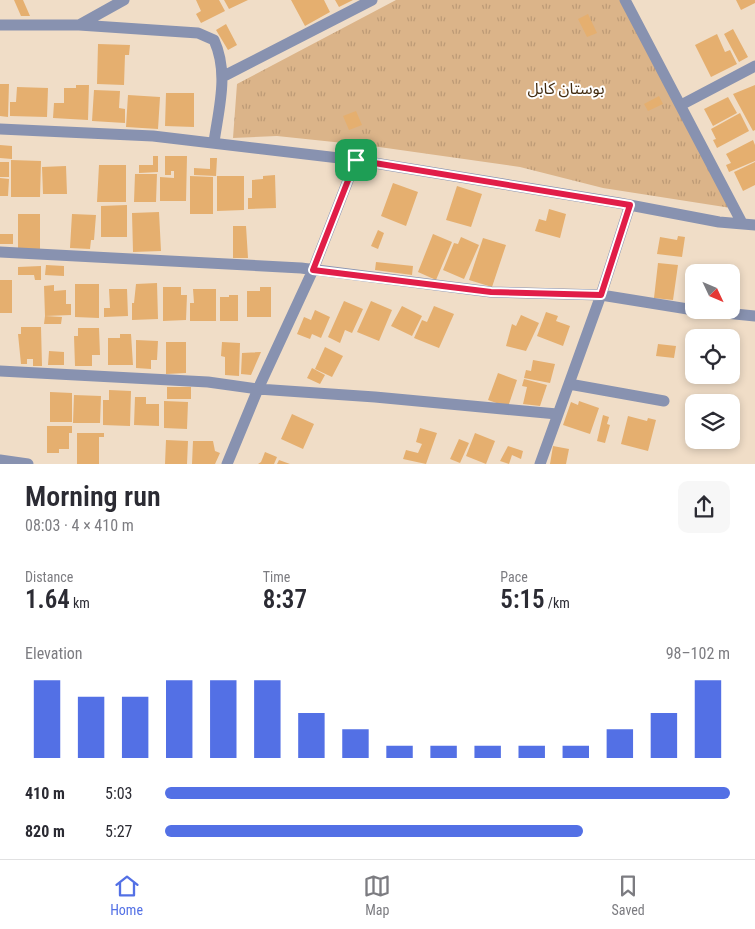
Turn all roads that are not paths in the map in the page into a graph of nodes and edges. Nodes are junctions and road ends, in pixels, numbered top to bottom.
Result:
1 (124, 0) edge
2 (372, 0) edge
3 (628, 1) edge
4 (0, 25) edge
5 (79, 25) junction
6 (755, 66) edge
7 (224, 76) junction
8 (681, 105) junction
9 (0, 129) edge
10 (214, 142) junction
11 (356, 160) junction
12 (630, 205) junction
13 (742, 223) junction
14 (755, 224) edge
15 (0, 252) edge
16 (313, 270) junction
17 (601, 295) junction
18 (685, 309) edge
19 (740, 315) edge
20 (755, 316) edge
21 (0, 371) edge
22 (569, 384) junction
23 (258, 389) junction
24 (664, 401) dead end
25 (557, 414) junction
26 (0, 460) edge
27 (28, 464) edge
28 (226, 464) edge
29 (540, 464) edge

1 - 5 street
2 - 7 street
3 - 8 street
4 - 5 street
5 - 7 street
6 - 8 street
7 - 10 street
8 - 13 street
9 - 10 street
10 - 11 street
11 - 12 street
11 - 16 street
12 - 13 street
12 - 17 street
13 - 14 street
15 - 16 street
16 - 17 street
16 - 23 street
17 - 18 street
17 - 22 street
19 - 20 street
21 - 23 street
22 - 24 street
22 - 25 street
23 - 25 street
23 - 28 street
25 - 29 street
26 - 27 street

